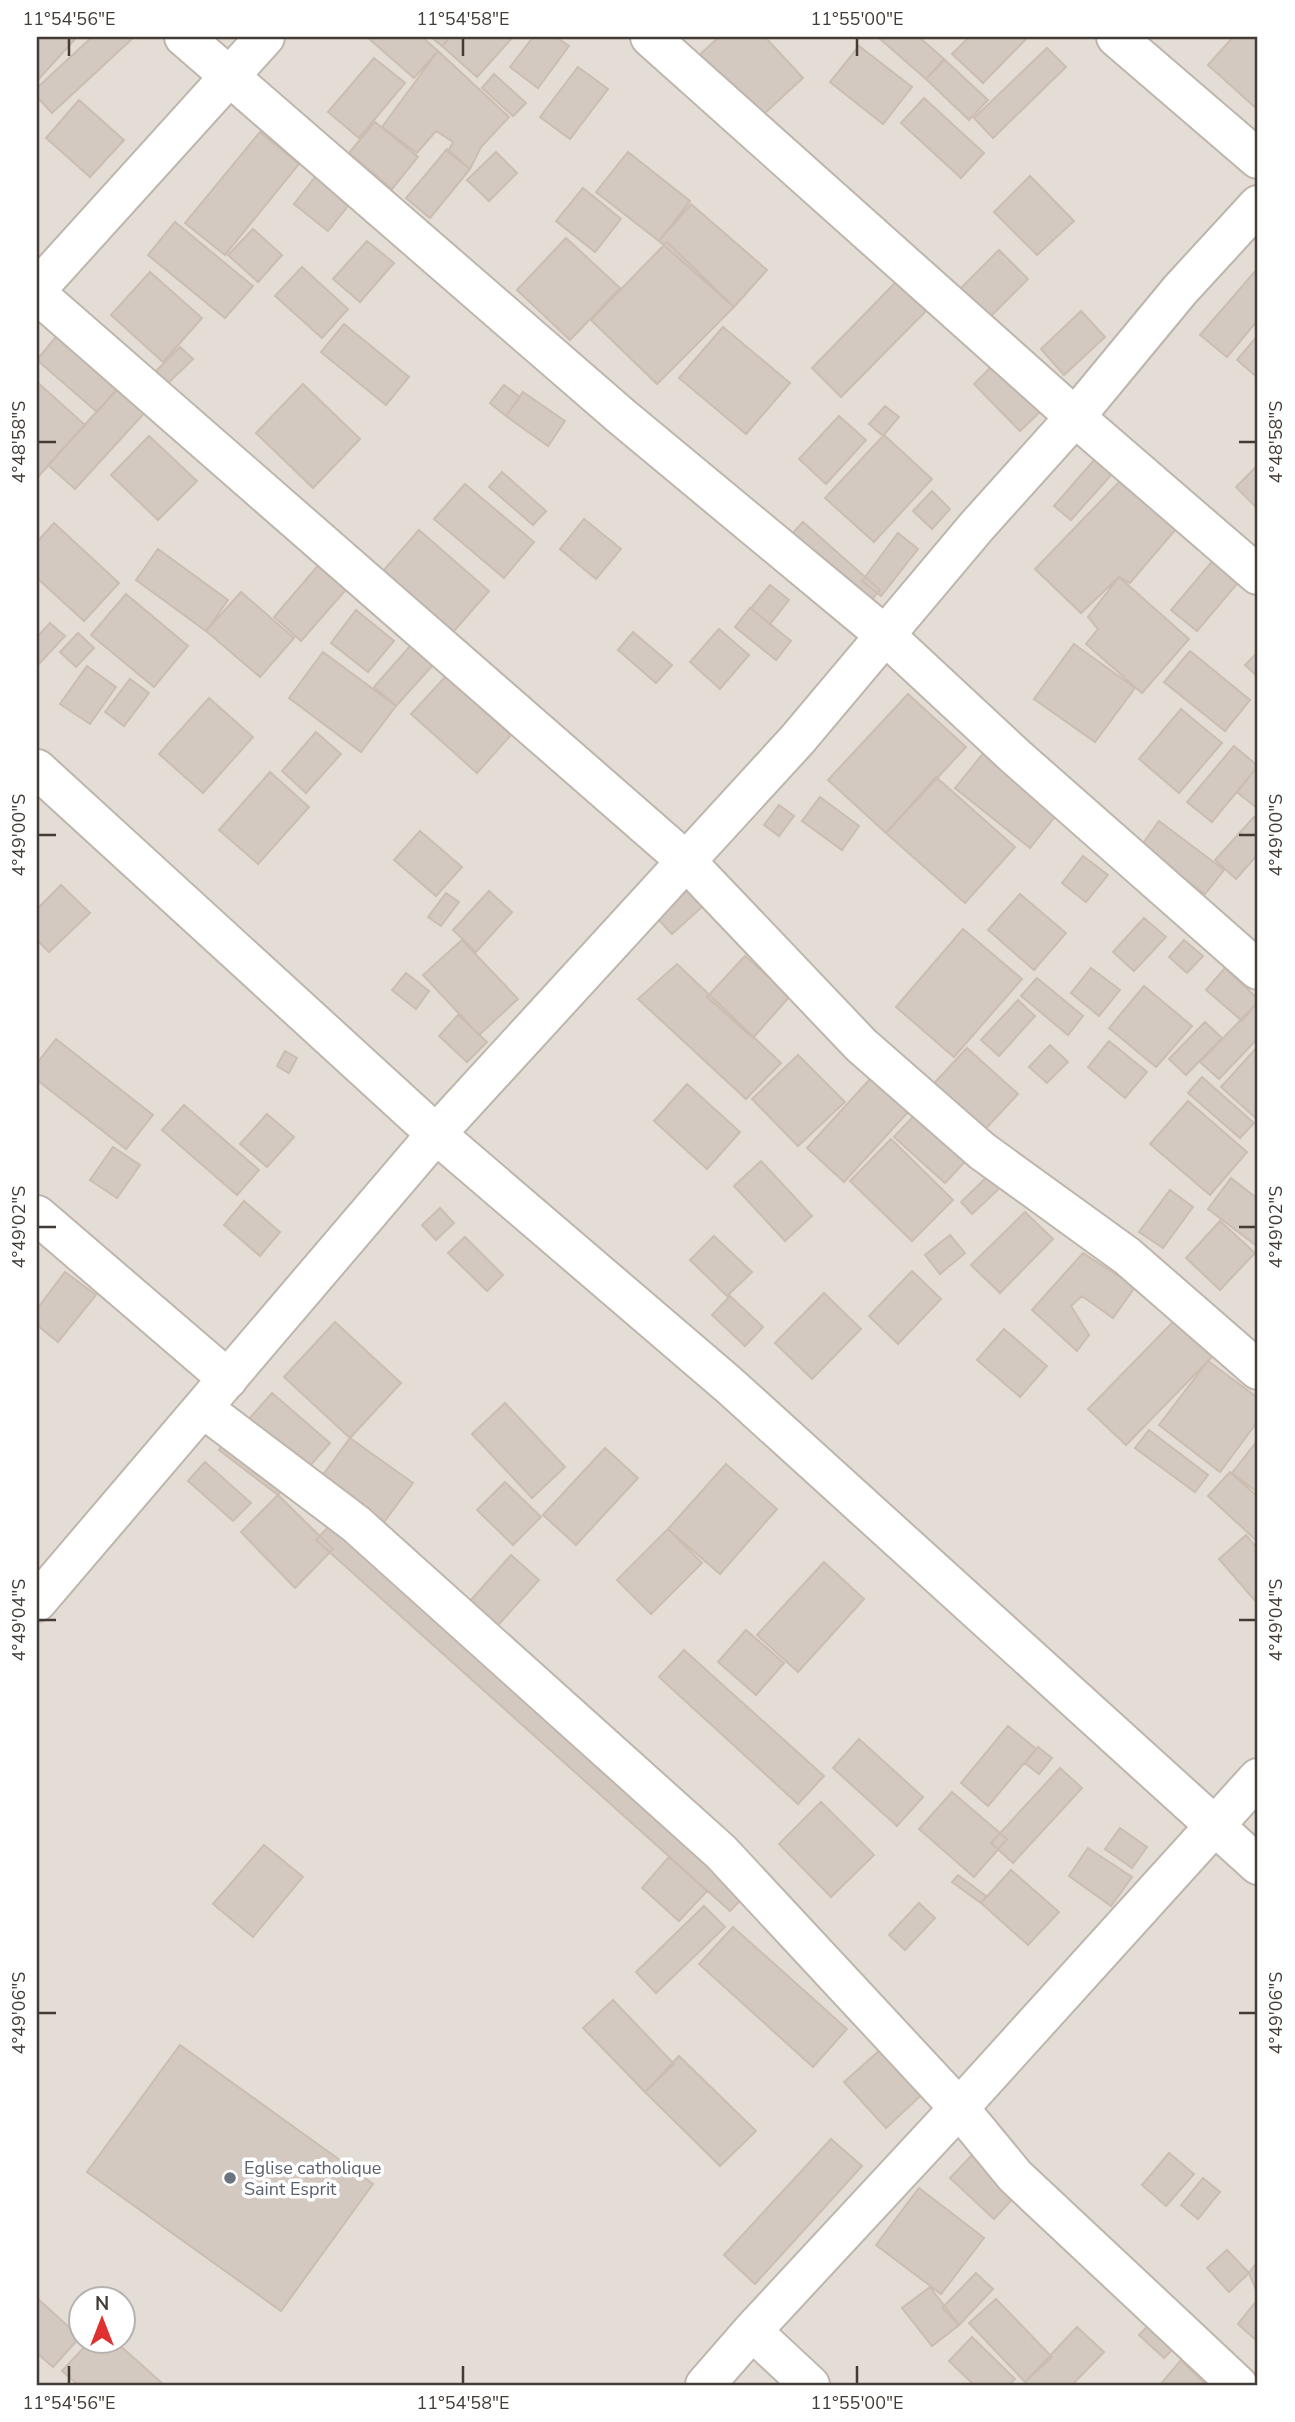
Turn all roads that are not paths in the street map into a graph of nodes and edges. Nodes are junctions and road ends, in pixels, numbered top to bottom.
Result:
1 (184, 37) edge
2 (265, 37) edge
3 (650, 37) edge
4 (1116, 37) edge
5 (230, 77) junction
6 (1258, 159) edge
7 (1258, 205) edge
8 (37, 292) edge
9 (1075, 416) junction
10 (1258, 575) edge
11 (886, 636) junction
12 (37, 769) edge
13 (685, 860) junction
14 (1258, 970) edge
15 (436, 1134) junction
16 (37, 1215) edge
17 (1258, 1370) edge
18 (228, 1379) junction
19 (204, 1409) junction
20 (38, 1598) edge
21 (1258, 1778) edge
22 (1215, 1826) junction
23 (1258, 1865) edge
24 (959, 2108) junction
25 (752, 2331) junction
26 (705, 2385) edge
27 (810, 2385) edge
28 (1238, 2385) edge

1 - 5 street
2 - 5 street
3 - 9 street
4 - 6 street
5 - 8 street
5 - 11 street
7 - 9 street
8 - 13 street
9 - 10 street
9 - 11 street
11 - 13 street
11 - 14 street
12 - 15 street
13 - 15 street
13 - 17 street
15 - 18 street
15 - 22 street
16 - 18 street
18 - 19 street
19 - 20 street
19 - 24 street
21 - 22 street
22 - 23 street
22 - 24 street
24 - 25 street
24 - 28 street
25 - 26 street
25 - 27 street

